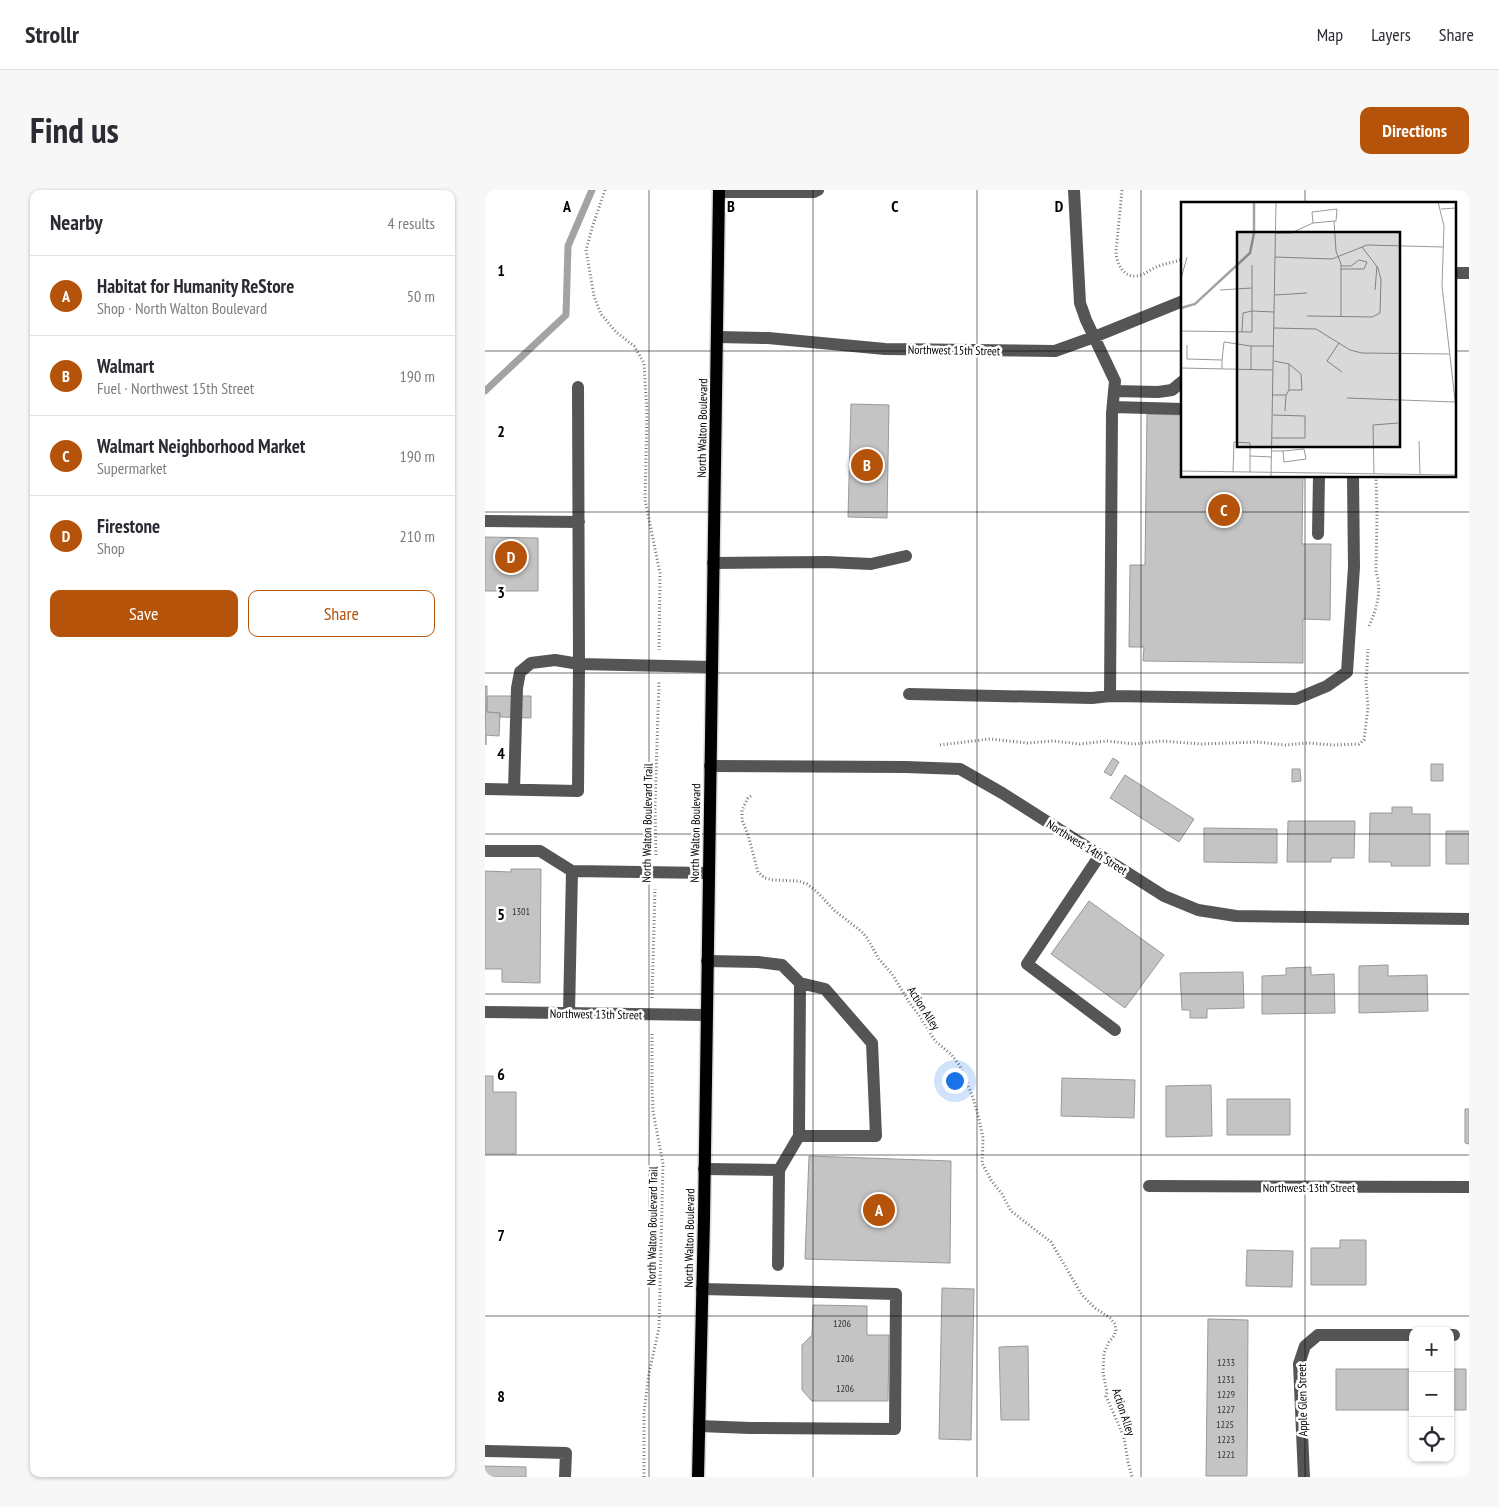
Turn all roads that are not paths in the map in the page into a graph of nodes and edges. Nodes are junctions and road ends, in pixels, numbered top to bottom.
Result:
1 (818, 190) edge
2 (1074, 190) edge
3 (719, 191) edge
4 (1181, 302) edge
5 (717, 337) junction
6 (1094, 338) junction
7 (1181, 383) edge
8 (578, 387) dead end
9 (1114, 391) junction
10 (1113, 407) junction
11 (1181, 409) edge
12 (1319, 478) edge
13 (1353, 478) edge
14 (485, 521) edge
15 (579, 522) junction
16 (1318, 534) dead end
17 (906, 556) dead end
18 (713, 563) junction
19 (579, 664) junction
20 (712, 666) junction
21 (909, 694) dead end
22 (1109, 696) junction
23 (710, 766) junction
24 (485, 789) edge
25 (514, 790) junction
26 (485, 851) edge
27 (1100, 856) junction
28 (572, 870) junction
29 (709, 873) junction
30 (1469, 919) edge
31 (707, 961) junction
32 (800, 983) junction
33 (485, 1012) edge
34 (569, 1013) junction
35 (706, 1016) junction
36 (1115, 1030) dead end
37 (799, 1136) junction
38 (704, 1169) junction
39 (779, 1170) junction
40 (1149, 1186) dead end
41 (1469, 1187) edge
42 (779, 1265) dead end
43 (702, 1289) junction
44 (1409, 1335) edge
45 (699, 1426) junction
46 (485, 1451) edge
47 (565, 1477) edge
48 (697, 1477) edge
49 (1304, 1477) edge

1 - 3 street
2 - 6 street
3 - 5 main road, North Walton Boulevard
4 - 6 street, Northwest 15th Street
5 - 6 street, Northwest 15th Street
5 - 18 main road, North Walton Boulevard
6 - 9 street
7 - 9 street
8 - 15 street
9 - 10 street
10 - 11 street
10 - 22 street
12 - 16 street
13 - 22 street
14 - 15 street
15 - 19 street
17 - 18 street
18 - 20 main road, North Walton Boulevard
19 - 20 street
19 - 25 street
19 - 25 street
20 - 23 main road, North Walton Boulevard
21 - 22 street
23 - 27 street, Northwest 14th Street
23 - 29 main road, North Walton Boulevard
24 - 25 street
26 - 28 street
27 - 30 street, Northwest 14th Street
27 - 36 street
28 - 29 street
28 - 34 street
29 - 31 main road, North Walton Boulevard
31 - 32 street
31 - 35 main road, North Walton Boulevard
32 - 37 street
32 - 37 street
33 - 34 street, Northwest 13th Street
34 - 35 street, Northwest 13th Street
35 - 38 main road, North Walton Boulevard
37 - 39 street
38 - 39 street
38 - 43 main road, North Walton Boulevard
39 - 42 street
40 - 41 street, Northwest 13th Street
43 - 45 main road, North Walton Boulevard
43 - 45 street
44 - 49 street, Apple Glen Street
45 - 48 main road, North Walton Boulevard
46 - 47 street

